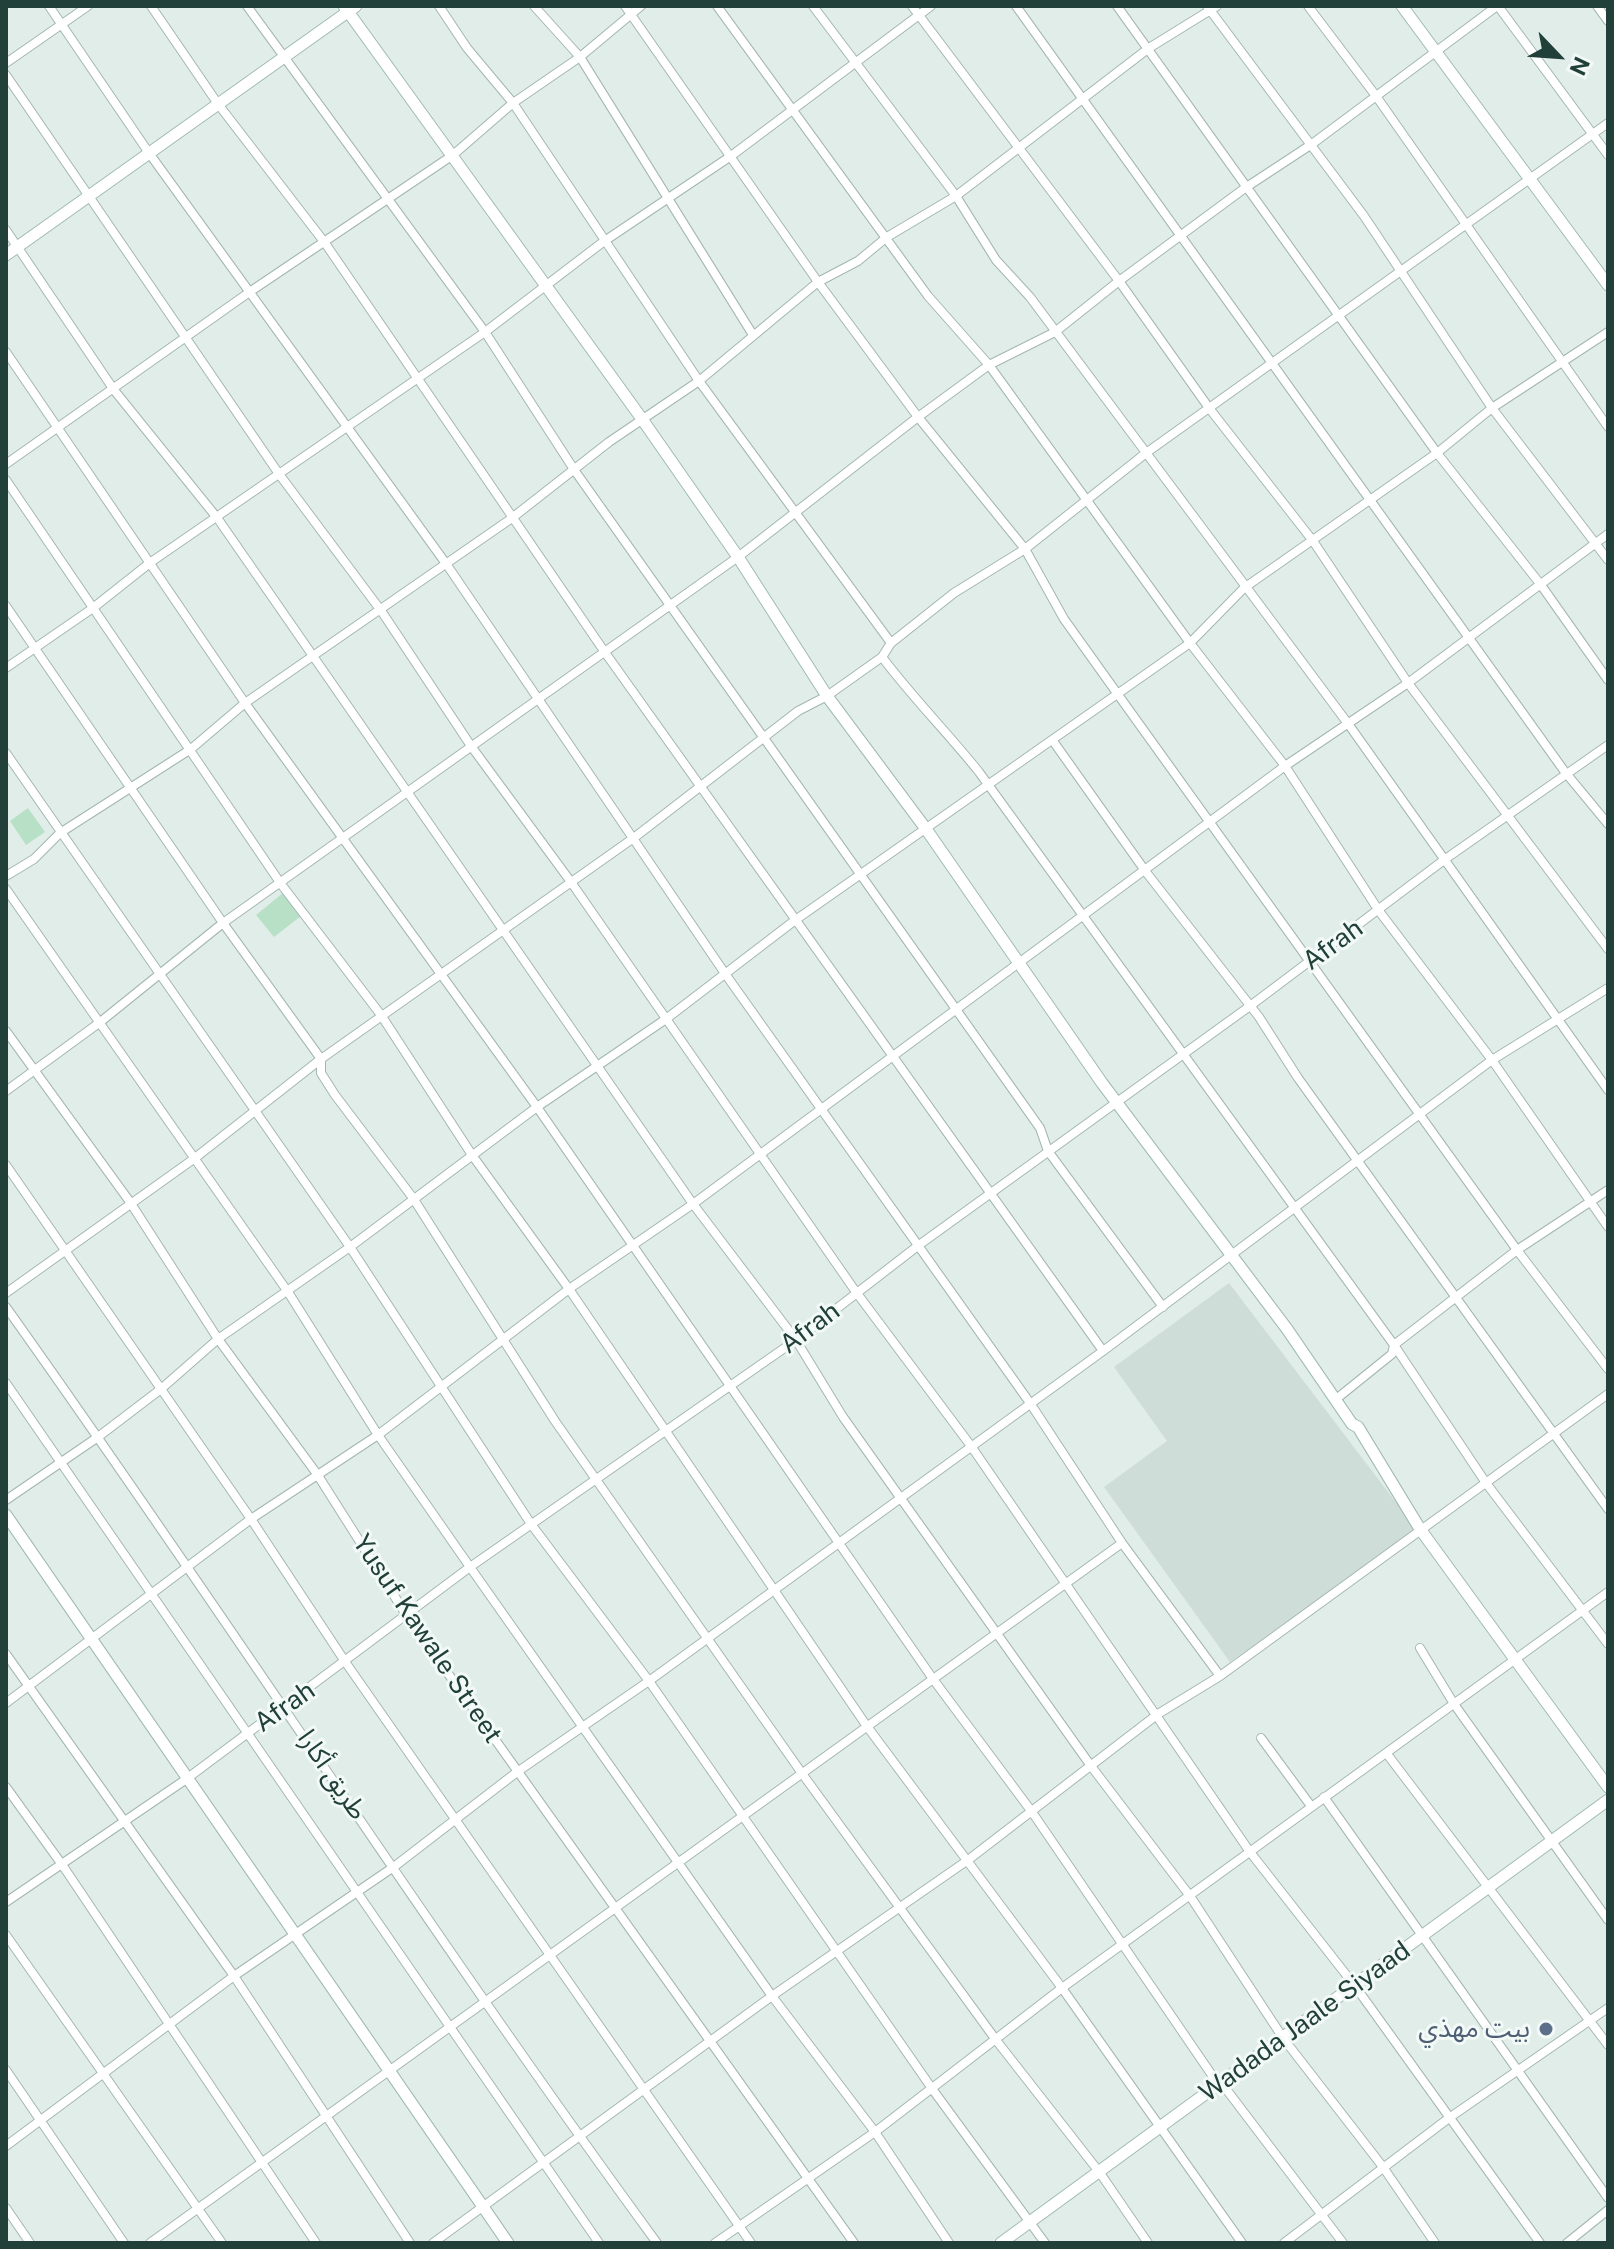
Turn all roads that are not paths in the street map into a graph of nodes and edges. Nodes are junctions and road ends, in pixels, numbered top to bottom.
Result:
1 (49, 6) edge
2 (88, 6) edge
3 (151, 6) edge
4 (247, 6) edge
5 (439, 6) edge
6 (534, 6) edge
7 (641, 6) edge
8 (717, 6) edge
9 (813, 6) edge
10 (912, 6) edge
11 (931, 6) edge
12 (1016, 6) edge
13 (1117, 6) edge
14 (1308, 6) edge
15 (1402, 6) edge
16 (1498, 6) edge
17 (1597, 6) edge
18 (349, 8) edge
19 (1212, 8) edge
20 (627, 9) edge
21 (919, 16) junction
22 (1608, 21) edge
23 (63, 24) junction
24 (1149, 48) junction
25 (1436, 52) junction
26 (284, 57) junction
27 (580, 57) junction
28 (854, 62) junction
29 (6, 63) edge
30 (6, 75) edge
31 (1376, 96) junction
32 (1082, 102) junction
33 (513, 103) junction
34 (218, 104) junction
35 (790, 110) junction
36 (1608, 123) edge
37 (1591, 133) junction
38 (1312, 144) junction
39 (1019, 149) junction
40 (149, 153) junction
41 (453, 155) junction
42 (1608, 155) edge
43 (731, 156) junction
44 (1529, 180) junction
45 (1245, 188) junction
46 (90, 196) junction
47 (956, 196) junction
48 (669, 197) junction
49 (386, 201) junction
50 (1466, 225) junction
51 (6, 230) edge
52 (1183, 236) junction
53 (887, 237) junction
54 (603, 242) junction
55 (325, 243) junction
56 (18, 247) junction
57 (6, 255) edge
58 (1400, 274) junction
59 (1119, 281) junction
60 (818, 282) junction
61 (1608, 285) edge
62 (548, 287) junction
63 (251, 291) junction
64 (1340, 318) junction
65 (485, 332) junction
66 (1055, 332) junction
67 (1608, 332) edge
68 (753, 335) junction
69 (186, 337) junction
70 (6, 352) edge
71 (1273, 362) junction
72 (1561, 363) junction
73 (989, 365) junction
74 (419, 379) junction
75 (699, 381) junction
76 (114, 390) junction
77 (1209, 408) junction
78 (1492, 408) junction
79 (918, 417) junction
80 (642, 419) junction
81 (57, 426) junction
82 (1608, 427) edge
83 (347, 430) junction
84 (1146, 453) junction
85 (1437, 453) junction
86 (6, 464) edge
87 (575, 471) junction
88 (279, 474) junction
89 (6, 480) edge
90 (1371, 499) junction
91 (1086, 500) junction
92 (795, 510) junction
93 (512, 518) junction
94 (218, 519) junction
95 (1608, 534) edge
96 (1313, 541) junction
97 (1595, 544) junction
98 (1025, 549) junction
99 (738, 557) junction
100 (1608, 560) edge
101 (151, 562) junction
102 (447, 565) junction
103 (1541, 585) junction
104 (1244, 588) junction
105 (669, 603) junction
106 (6, 606) edge
107 (93, 608) junction
108 (382, 612) junction
109 (1469, 639) junction
110 (891, 643) junction
111 (1190, 643) junction
112 (34, 646) junction
113 (604, 651) junction
114 (882, 657) junction
115 (316, 658) junction
116 (6, 668) edge
117 (1608, 680) edge
118 (1408, 683) junction
119 (827, 696) junction
120 (1119, 696) junction
121 (540, 698) junction
122 (245, 703) junction
123 (1349, 725) junction
124 (765, 739) junction
125 (1053, 741) junction
126 (1608, 745) edge
127 (471, 746) junction
128 (191, 749) junction
129 (6, 753) edge
130 (1285, 766) junction
131 (1565, 772) junction
132 (700, 786) junction
133 (988, 786) junction
134 (129, 788) junction
135 (406, 794) junction
136 (1510, 817) junction
137 (1209, 822) junction
138 (1608, 824) edge
139 (926, 829) junction
140 (60, 833) junction
141 (635, 837) junction
142 (340, 838) junction
143 (1444, 860) junction
144 (1146, 872) junction
145 (6, 876) edge
146 (859, 876) junction
147 (571, 882) junction
148 (281, 884) junction
149 (6, 889) edge
150 (1379, 911) junction
151 (1083, 918) junction
152 (794, 921) junction
153 (223, 923) junction
154 (503, 929) junction
155 (1608, 949) edge
156 (1311, 961) junction
157 (1019, 964) junction
158 (160, 973) junction
159 (442, 974) junction
160 (726, 975) junction
161 (1608, 988) edge
162 (1250, 1006) junction
163 (956, 1011) junction
164 (381, 1015) junction
165 (1556, 1018) junction
166 (666, 1019) junction
167 (99, 1023) junction
168 (6, 1031) edge
169 (1183, 1054) junction
170 (892, 1058) junction
171 (321, 1059) junction
172 (1492, 1060) junction
173 (599, 1063) junction
174 (33, 1072) junction
175 (1608, 1090) edge
176 (6, 1091) edge
177 (1116, 1102) junction
178 (537, 1107) junction
179 (255, 1109) junction
180 (822, 1109) junction
181 (1420, 1114) junction
182 (1048, 1151) junction
183 (760, 1154) junction
184 (472, 1155) junction
185 (195, 1158) junction
186 (1358, 1161) junction
187 (6, 1165) edge
188 (1608, 1190) edge
189 (991, 1193) junction
190 (413, 1198) junction
191 (130, 1202) junction
192 (1591, 1203) junction
193 (693, 1204) junction
194 (1294, 1208) junction
195 (1608, 1227) edge
196 (632, 1245) junction
197 (919, 1245) junction
198 (350, 1247) junction
199 (1517, 1250) junction
200 (64, 1252) junction
201 (1231, 1255) junction
202 (569, 1289) junction
203 (288, 1292) junction
204 (856, 1292) junction
205 (6, 1293) edge
206 (1457, 1298) junction
207 (6, 1307) edge
208 (1163, 1307) junction
209 (218, 1339) junction
210 (500, 1340) junction
211 (796, 1340) junction
212 (1394, 1345) junction
213 (1103, 1351) junction
214 (1608, 1369) edge
215 (6, 1383) edge
216 (440, 1384) junction
217 (730, 1384) junction
218 (161, 1389) junction
219 (1608, 1394) edge
220 (1335, 1400) junction
221 (1030, 1403) junction
222 (665, 1430) junction
223 (1553, 1434) junction
224 (378, 1435) junction
225 (98, 1437) junction
226 (971, 1446) junction
227 (62, 1461) junction
228 (317, 1474) junction
229 (596, 1478) junction
230 (1486, 1483) junction
231 (900, 1495) junction
232 (6, 1500) edge
233 (1608, 1509) edge
234 (6, 1515) edge
235 (251, 1519) junction
236 (531, 1524) junction
237 (1420, 1529) junction
238 (840, 1542) junction
239 (1122, 1543) junction
240 (190, 1567) junction
241 (470, 1567) junction
242 (1064, 1582) junction
243 (775, 1588) junction
244 (1608, 1592) edge
245 (152, 1595) junction
246 (1583, 1610) junction
247 (407, 1616) junction
248 (998, 1633) junction
249 (92, 1637) junction
250 (709, 1637) junction
251 (1608, 1644) edge
252 (1420, 1648) dead end
253 (6, 1654) edge
254 (1516, 1658) junction
255 (346, 1663) junction
256 (1220, 1676) junction
257 (933, 1679) junction
258 (649, 1681) junction
259 (29, 1686) junction
260 (6, 1703) edge
261 (1454, 1704) junction
262 (286, 1707) junction
263 (1158, 1714) junction
264 (866, 1725) junction
265 (585, 1727) junction
266 (249, 1732) junction
267 (1261, 1738) dead end
268 (1387, 1754) junction
269 (1091, 1766) junction
270 (517, 1772) junction
271 (801, 1772) junction
272 (185, 1780) junction
273 (6, 1787) edge
274 (1608, 1787) edge
275 (1324, 1797) junction
276 (1608, 1800) edge
277 (1311, 1806) junction
278 (1032, 1812) junction
279 (742, 1815) junction
280 (456, 1819) junction
281 (123, 1820) junction
282 (1551, 1839) junction
283 (1250, 1852) junction
284 (968, 1860) junction
285 (680, 1864) junction
286 (63, 1866) junction
287 (395, 1866) junction
288 (1488, 1887) junction
289 (357, 1890) junction
290 (1190, 1896) junction
291 (6, 1902) edge
292 (901, 1906) junction
293 (615, 1911) junction
294 (1608, 1920) edge
295 (6, 1935) edge
296 (297, 1935) junction
297 (1421, 1937) junction
298 (1122, 1945) junction
299 (838, 1954) junction
300 (550, 1957) junction
301 (234, 1976) junction
302 (1355, 1986) junction
303 (1062, 1988) junction
304 (772, 1996) junction
305 (488, 2002) junction
306 (1608, 2008) edge
307 (1592, 2021) junction
308 (169, 2025) junction
309 (450, 2027) junction
310 (1283, 2038) junction
311 (996, 2040) junction
312 (710, 2042) junction
313 (1608, 2045) edge
314 (1518, 2069) junction
315 (6, 2070) edge
316 (103, 2071) junction
317 (390, 2073) junction
318 (1218, 2084) junction
319 (645, 2089) junction
320 (933, 2090) junction
321 (41, 2117) junction
322 (327, 2117) junction
323 (1449, 2118) junction
324 (1161, 2127) junction
325 (875, 2132) junction
326 (579, 2137) junction
327 (6, 2146) edge
328 (544, 2162) junction
329 (260, 2163) junction
330 (1383, 2167) junction
331 (1100, 2173) junction
332 (807, 2181) junction
333 (1608, 2198) edge
334 (482, 2207) junction
335 (6, 2208) edge
336 (198, 2209) junction
337 (1608, 2210) edge
338 (1323, 2215) junction
339 (1030, 2222) junction
340 (739, 2226) junction
341 (30, 2243) edge
342 (124, 2243) edge
343 (150, 2243) edge
344 (222, 2243) edge
345 (316, 2243) edge
346 (410, 2243) edge
347 (433, 2243) edge
348 (508, 2243) edge
349 (599, 2243) edge
350 (657, 2243) edge
351 (715, 2243) edge
352 (751, 2243) edge
353 (854, 2243) edge
354 (949, 2243) edge
355 (1001, 2243) edge
356 (1045, 2243) edge
357 (1148, 2243) edge
358 (1242, 2243) edge
359 (1284, 2243) edge
360 (1343, 2243) edge
361 (1435, 2243) edge
362 (1540, 2243) edge
363 (1567, 2243) edge

1 - 23 street
2 - 23 street
3 - 34 street
4 - 26 street
5 - 33 street
6 - 27 street
7 - 20 street
8 - 35 street
9 - 28 street
10 - 21 street
11 - 21 street
12 - 32 street
13 - 24 street
14 - 31 street
15 - 25 street
16 - 25 street
16 - 37 street
17 - 22 street
18 - 26 street
18 - 41 street
19 - 24 street
19 - 38 street
20 - 27 street
20 - 43 street
21 - 28 street
21 - 39 street
23 - 29 street
23 - 40 street
24 - 32 street
24 - 45 street
25 - 31 street
25 - 44 street
26 - 34 street
26 - 49 street
27 - 33 street
27 - 48 street
28 - 35 street
28 - 47 street
30 - 46 street
31 - 38 street
31 - 50 street
32 - 39 street
32 - 52 street
33 - 41 street
33 - 54 street
34 - 40 street
34 - 55 street
35 - 43 street
35 - 53 street
36 - 37 street
37 - 42 street
37 - 44 street
38 - 45 street
38 - 58 street
39 - 47 street
39 - 59 street
40 - 46 street
40 - 63 street
41 - 49 street
41 - 62 street
43 - 48 street
43 - 60 street
44 - 50 street
44 - 61 street
45 - 52 street
45 - 64 street
46 - 56 street
46 - 69 street
47 - 53 street
47 - 66 street
48 - 54 street
48 - 68 street
49 - 55 street
49 - 65 street
50 - 58 street
50 - 72 street
51 - 56 street
52 - 59 street
52 - 71 street
53 - 60 street
53 - 73 street
54 - 62 street
54 - 75 street
55 - 63 street
55 - 74 street
56 - 57 street
56 - 76 street
58 - 64 street
58 - 78 street
59 - 66 street
59 - 77 street
60 - 68 street
60 - 79 street
62 - 65 street
62 - 80 street
63 - 69 street
63 - 83 street
64 - 71 street
64 - 85 street
65 - 74 street
65 - 87 street
66 - 73 street
66 - 84 street
67 - 72 street
68 - 75 street
69 - 76 street
69 - 88 street
70 - 81 street
71 - 77 street
71 - 90 street
72 - 78 street
72 - 82 street
73 - 79 street
73 - 91 street
74 - 83 street
74 - 93 street
75 - 80 street
75 - 92 street
76 - 81 street
76 - 94 street
77 - 84 street
77 - 96 street
78 - 85 street
78 - 97 street
79 - 92 street
79 - 98 street
80 - 87 street
80 - 99 street
81 - 86 street
81 - 101 street
83 - 88 street
83 - 102 street
84 - 91 street
84 - 104 street
85 - 90 street
85 - 103 street
87 - 93 street
87 - 105 street
88 - 94 street
88 - 108 street
89 - 107 street
90 - 96 street
90 - 109 street
91 - 98 street
91 - 111 street
92 - 99 street
92 - 110 street
93 - 102 street
93 - 113 street
94 - 101 street
94 - 115 street
95 - 97 street
96 - 104 street
96 - 118 street
97 - 100 street
97 - 103 street
98 - 110 street
98 - 120 street
99 - 105 street
99 - 119 street
101 - 107 street
101 - 122 street
102 - 108 street
102 - 121 street
103 - 109 street
103 - 117 street
104 - 111 street
104 - 123 street
105 - 113 street
105 - 124 street
106 - 112 street
107 - 112 street
107 - 128 street
108 - 115 street
108 - 127 street
109 - 118 street
109 - 131 street
110 - 114 street
111 - 120 street
111 - 130 street
112 - 116 street
112 - 134 street
113 - 121 street
113 - 132 street
114 - 119 street
114 - 133 street
115 - 122 street
115 - 135 street
118 - 123 street
118 - 136 street
119 - 124 street
119 - 139 street
120 - 125 street
120 - 137 street
121 - 127 street
121 - 141 street
122 - 128 street
122 - 142 street
123 - 130 street
123 - 143 street
124 - 132 street
124 - 146 street
125 - 133 street
125 - 144 street
126 - 131 street, Afrah
127 - 135 street
127 - 147 street
128 - 134 street
128 - 148 street
129 - 140 street
130 - 137 street
130 - 150 street
131 - 136 street, Afrah
131 - 138 street
132 - 141 street
132 - 152 street
133 - 139 street
133 - 151 street
134 - 140 street
134 - 153 street
135 - 142 street
135 - 154 street
136 - 143 street, Afrah
136 - 155 street
137 - 144 street
137 - 156 street
139 - 146 street
139 - 157 street
140 - 145 street
140 - 158 street
141 - 147 street
141 - 160 street
142 - 148 street
142 - 159 street
143 - 150 street, Afrah
143 - 165 street
144 - 151 street
144 - 162 street
146 - 152 street
146 - 163 street
147 - 154 street
147 - 166 street
148 - 153 street
148 - 164 street
149 - 167 street
150 - 156 street, Afrah
150 - 172 street
151 - 157 street
151 - 169 street
152 - 160 street
152 - 170 street
153 - 158 street
153 - 171 street
154 - 159 street
154 - 173 street
156 - 162 street, Afrah
156 - 181 street
157 - 163 street
157 - 177 street
158 - 167 street
158 - 179 street
159 - 164 street
159 - 178 street
160 - 166 street
160 - 180 street
161 - 165 street
162 - 169 street, Afrah
162 - 186 street
163 - 170 street
163 - 182 street
164 - 171 street
164 - 184 street
165 - 172 street
165 - 175 street
166 - 173 street
166 - 183 street
167 - 174 street
167 - 185 street
168 - 174 street, Yusuf Kawale Street
169 - 177 street, Afrah
169 - 194 street
170 - 180 street
170 - 189 street
171 - 179 street
171 - 190 street
172 - 181 street
172 - 192 street
173 - 178 street
173 - 193 street
174 - 176 street
174 - 191 street, Yusuf Kawale Street
177 - 182 street, Afrah
177 - 201 street
178 - 184 street
178 - 196 street
179 - 185 street
179 - 198 street
180 - 183 street
180 - 197 street
181 - 186 street
181 - 199 street
182 - 189 street, Afrah
182 - 208 street
183 - 193 street
183 - 204 street
184 - 190 street
184 - 202 street
185 - 191 street
185 - 203 street
186 - 194 street
186 - 206 street
187 - 200 street
188 - 192 street
189 - 197 street, Afrah
189 - 213 street
190 - 198 street
190 - 210 street
191 - 200 street
191 - 209 street, Yusuf Kawale Street
192 - 195 street
192 - 199 street
193 - 196 street
193 - 211 street
194 - 201 street
194 - 212 street
196 - 202 street
196 - 217 street
197 - 204 street, Afrah
197 - 221 street
198 - 203 street
198 - 216 street
199 - 206 street
199 - 214 street
200 - 205 street
200 - 218 street
201 - 208 street
201 - 220 street
202 - 210 street
202 - 222 street
203 - 209 street
203 - 224 street
204 - 211 street, Afrah
204 - 226 street
206 - 212 street
206 - 223 street
207 - 225 street, طريق أكارا
208 - 213 street
209 - 218 street
209 - 228 street, Yusuf Kawale Street
210 - 216 street
210 - 229 street
211 - 217 street, Afrah
211 - 231 street
212 - 220 street
212 - 230 street
213 - 221 street
215 - 227 street
216 - 224 street
216 - 236 street
217 - 222 street, Afrah
217 - 238 street
218 - 225 street
218 - 235 street
219 - 223 street
220 - 237 street
221 - 226 street
221 - 239 street
222 - 229 street, Afrah
222 - 243 street
223 - 230 street
223 - 233 street
224 - 228 street
224 - 241 street
225 - 227 street
225 - 240 street, طريق أكارا
226 - 231 street
226 - 242 street
227 - 232 street
227 - 245 street
228 - 235 street
228 - 247 street, Yusuf Kawale Street
229 - 236 street, Afrah
229 - 250 street
230 - 237 street
230 - 246 street
231 - 238 street
231 - 248 street
234 - 249 street
235 - 240 street
235 - 255 street
236 - 241 street, Afrah
236 - 258 street
237 - 254 street
237 - 256 street
238 - 243 street
238 - 257 street
239 - 242 street
239 - 256 street
240 - 245 street
240 - 262 street, طريق أكارا
241 - 247 street, Afrah
241 - 265 street
242 - 248 street
242 - 263 street
243 - 250 street
243 - 264 street
244 - 246 street
245 - 249 street
245 - 266 street
246 - 251 street
246 - 254 street
247 - 255 street, Afrah
247 - 270 street, Yusuf Kawale Street
248 - 257 street
248 - 269 street
249 - 259 street
249 - 272 street
250 - 258 street
250 - 271 street
252 - 261 street
253 - 259 street
254 - 261 street
254 - 274 street
255 - 262 street, Afrah
255 - 280 street
256 - 263 street
257 - 264 street
257 - 278 street
258 - 265 street
258 - 279 street
259 - 260 street
259 - 281 street
261 - 268 street
261 - 282 street
262 - 266 street, Afrah
262 - 287 street, طريق أكارا
263 - 269 street
263 - 283 street
264 - 271 street
264 - 284 street
265 - 270 street
265 - 285 street
266 - 272 street, Afrah
266 - 289 street
267 - 277 street
268 - 275 street
268 - 288 street
269 - 278 street
269 - 290 street
270 - 280 street
270 - 293 street, Yusuf Kawale Street
271 - 279 street
271 - 292 street
272 - 281 street, Afrah
272 - 296 street
273 - 286 street
275 - 277 street
275 - 297 street
276 - 282 street, Wadada Jaale Siyaad
277 - 283 street
278 - 284 street
278 - 298 street
279 - 285 street
279 - 299 street
280 - 287 street
280 - 300 street
281 - 286 street, Afrah
281 - 301 street
282 - 288 street, Wadada Jaale Siyaad
282 - 294 street
283 - 290 street
283 - 302 street
284 - 292 street
284 - 303 street
285 - 293 street
285 - 304 street
286 - 291 street, Afrah
286 - 308 street
287 - 289 street
287 - 305 street, طريق أكارا
288 - 297 street, Wadada Jaale Siyaad
288 - 307 street
289 - 296 street
289 - 309 street
290 - 298 street
290 - 310 street
292 - 299 street
292 - 311 street
293 - 300 street
293 - 312 street, Yusuf Kawale Street
295 - 316 street
296 - 301 street
296 - 317 street
297 - 302 street, Wadada Jaale Siyaad
297 - 314 street
298 - 303 street
298 - 318 street
299 - 304 street
299 - 320 street
300 - 305 street
300 - 319 street
301 - 308 street
301 - 322 street
302 - 310 street, Wadada Jaale Siyaad
302 - 323 street
303 - 311 street
303 - 324 street
304 - 312 street
304 - 325 street
305 - 309 street
305 - 326 street, طريق أكارا
306 - 307 street
307 - 313 street
307 - 314 street
308 - 316 street
308 - 329 street
309 - 317 street
309 - 328 street
310 - 318 street, Wadada Jaale Siyaad
310 - 330 street
311 - 320 street
311 - 331 street
312 - 319 street
312 - 332 street, Yusuf Kawale Street
314 - 323 street
314 - 333 street
315 - 321 street
316 - 321 street
316 - 336 street
317 - 322 street
317 - 334 street
318 - 324 street, Wadada Jaale Siyaad
318 - 338 street
319 - 326 street
319 - 340 street
320 - 325 street
320 - 339 street
321 - 327 street
321 - 342 street
322 - 329 street
322 - 346 street
323 - 330 street
323 - 362 street
324 - 331 street, Wadada Jaale Siyaad
324 - 358 street
325 - 332 street
325 - 354 street
326 - 328 street
326 - 350 street, طريق أكارا
328 - 334 street
328 - 349 street
329 - 336 street
329 - 345 street
330 - 338 street
330 - 361 street
331 - 339 street, Wadada Jaale Siyaad
331 - 357 street
332 - 340 street
332 - 353 street, Yusuf Kawale Street
334 - 347 street
334 - 348 street
335 - 341 street
336 - 343 street
336 - 344 street
337 - 363 street
338 - 359 street
338 - 360 street
339 - 355 street, Wadada Jaale Siyaad
339 - 356 street
340 - 351 street
340 - 352 street

